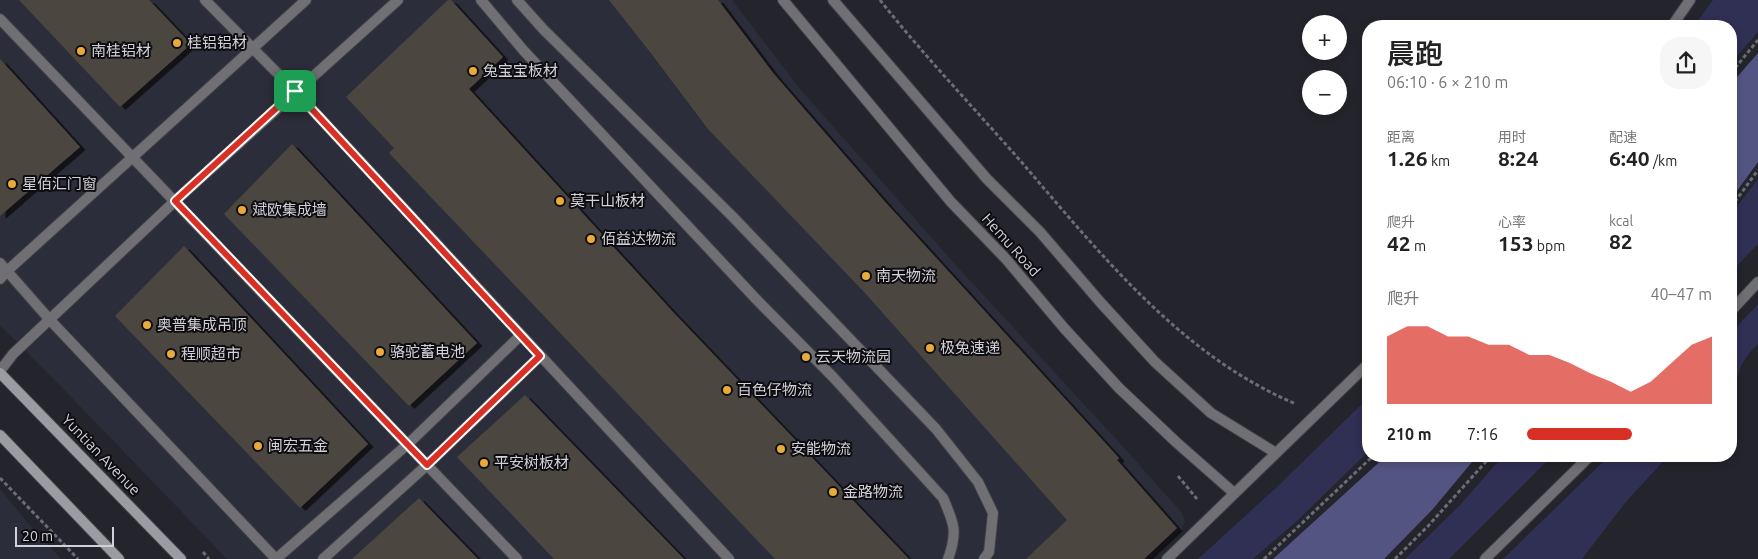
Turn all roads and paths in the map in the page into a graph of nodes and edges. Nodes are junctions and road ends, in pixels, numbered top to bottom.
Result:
1 (204, 0) edge
2 (306, 0) edge
3 (398, 0) edge
4 (481, 0) edge
5 (517, 0) edge
6 (783, 0) edge
7 (833, 0) edge
8 (880, 0) edge
9 (1690, 0) edge
10 (0, 18) edge
11 (1676, 20) edge
12 (1758, 40) edge
13 (253, 49) junction
14 (1737, 66) edge
15 (295, 91) junction
16 (134, 157) junction
17 (1758, 170) edge
18 (1737, 199) edge
19 (175, 201) junction
20 (4, 267) edge
21 (0, 279) edge
22 (1758, 282) edge
23 (1737, 305) edge
24 (50, 320) junction
25 (521, 335) junction
26 (540, 356) junction
27 (1362, 369) edge
28 (0, 372) edge
29 (1317, 414) junction
30 (0, 435) edge
31 (408, 444) junction
32 (1276, 453) junction
33 (1367, 462) edge
34 (1486, 462) edge
35 (1584, 462) edge
36 (427, 465) junction
37 (0, 478) edge
38 (1234, 493) junction
39 (78, 559) edge
40 (119, 559) edge
41 (181, 559) edge
42 (276, 559) edge
43 (323, 559) edge
44 (517, 559) edge
45 (729, 559) edge
46 (948, 559) edge
47 (984, 559) edge
48 (1168, 559) edge
49 (1264, 559) edge
50 (1395, 559) edge
51 (1485, 559) edge

1 - 13 street
2 - 13 street
3 - 15 street
4 - 46 street
5 - 47 street
6 - 38 street, Hemu Road
7 - 32 street, Hemu Road
8 - 29 path
9 - 11 street
10 - 16 street
12 - 14 path
13 - 15 street
13 - 16 street
15 - 19 street
15 - 25 street
16 - 19 street
16 - 20 street
17 - 18 path
19 - 24 street
19 - 31 street
20 - 21 street
20 - 24 street
22 - 23 street
24 - 28 street
24 - 42 street
25 - 26 street
25 - 31 street
26 - 36 street
26 - 45 street
27 - 29 street
28 - 41 main road, Yuntian Avenue
29 - 32 street
30 - 40 main road
31 - 36 street
31 - 42 street
32 - 38 street
33 - 49 path
34 - 50 path
35 - 51 street
36 - 43 street
36 - 44 street
37 - 39 path
38 - 48 street

